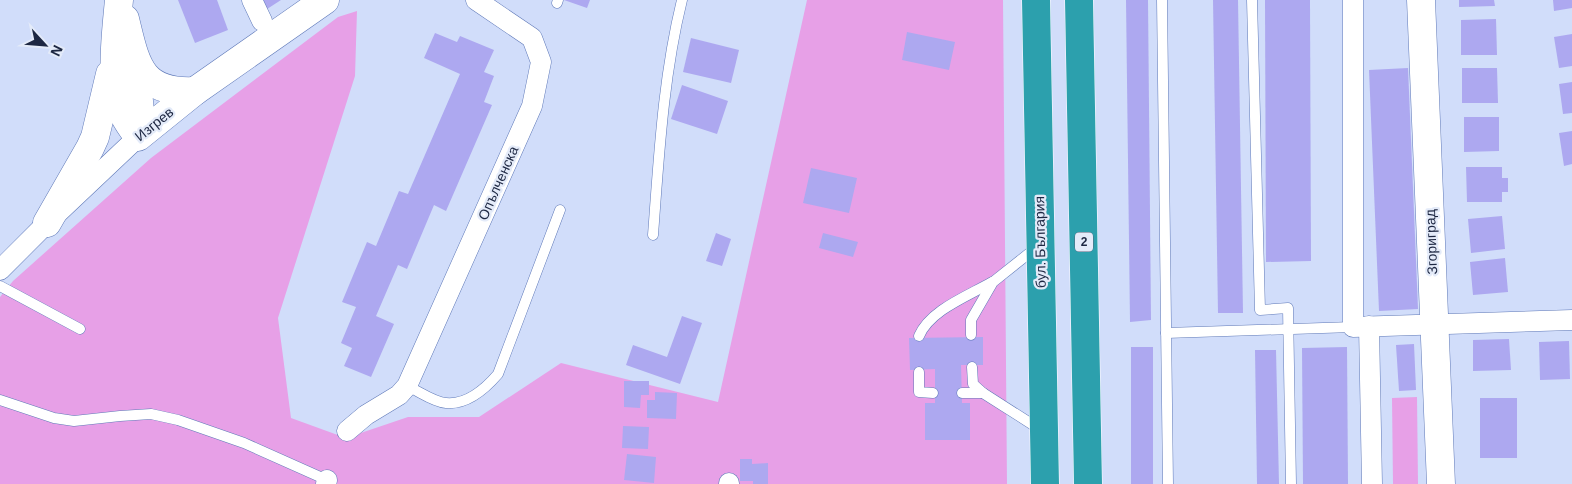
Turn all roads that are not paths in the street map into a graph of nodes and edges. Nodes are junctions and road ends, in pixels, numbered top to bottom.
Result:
1 (120, 0) edge
2 (252, 0) edge
3 (325, 0) edge
4 (476, 0) edge
5 (682, 0) edge
6 (1036, 0) edge
7 (1079, 0) edge
8 (1162, 0) edge
9 (1252, 0) edge
10 (1353, 0) edge
11 (1421, 0) edge
12 (262, 21) dead end
13 (124, 58) junction
14 (196, 91) junction
15 (140, 135) junction
16 (560, 210) dead end
17 (47, 223) junction
18 (653, 235) dead end
19 (1040, 245) junction
20 (0, 270) edge
21 (993, 282) junction
22 (0, 286) edge
23 (1572, 320) edge
24 (1434, 324) junction
25 (1361, 327) junction
26 (80, 329) dead end
27 (1289, 329) junction
28 (1166, 333) junction
29 (971, 335) dead end
30 (919, 336) dead end
31 (972, 367) dead end
32 (919, 372) dead end
33 (407, 386) junction
34 (983, 392) junction
35 (933, 393) dead end
36 (962, 393) dead end
37 (0, 400) edge
38 (347, 431) dead end
39 (1043, 432) junction
40 (326, 482) edge
41 (1045, 484) edge
42 (1088, 484) edge
43 (1168, 484) edge
44 (1291, 484) edge
45 (1372, 484) edge
46 (1441, 484) edge

1 - 13 main road
2 - 12 street
3 - 14 main road, Изгрев
4 - 33 street, Опълченска
5 - 18 lane
6 - 19 highway, бул. България
7 - 42 highway, 2
8 - 28 lane
9 - 27 lane
10 - 25 street
11 - 24 main road, Згориград
13 - 14 main road
13 - 15 main road
13 - 17 main road
14 - 15 main road, Изгрев
15 - 17 street, Изгрев
16 - 33 lane
17 - 20 street, Изгрев
19 - 21 lane
19 - 39 highway, бул. България
21 - 29 lane
21 - 30 lane
22 - 26 lane
23 - 24 street
24 - 25 street
24 - 46 main road, Згориград
25 - 27 lane
25 - 45 street
27 - 28 lane
27 - 44 lane
28 - 43 lane
31 - 34 lane
32 - 35 lane
33 - 38 street
34 - 36 lane
34 - 39 lane
37 - 40 lane
39 - 41 highway, бул. България

